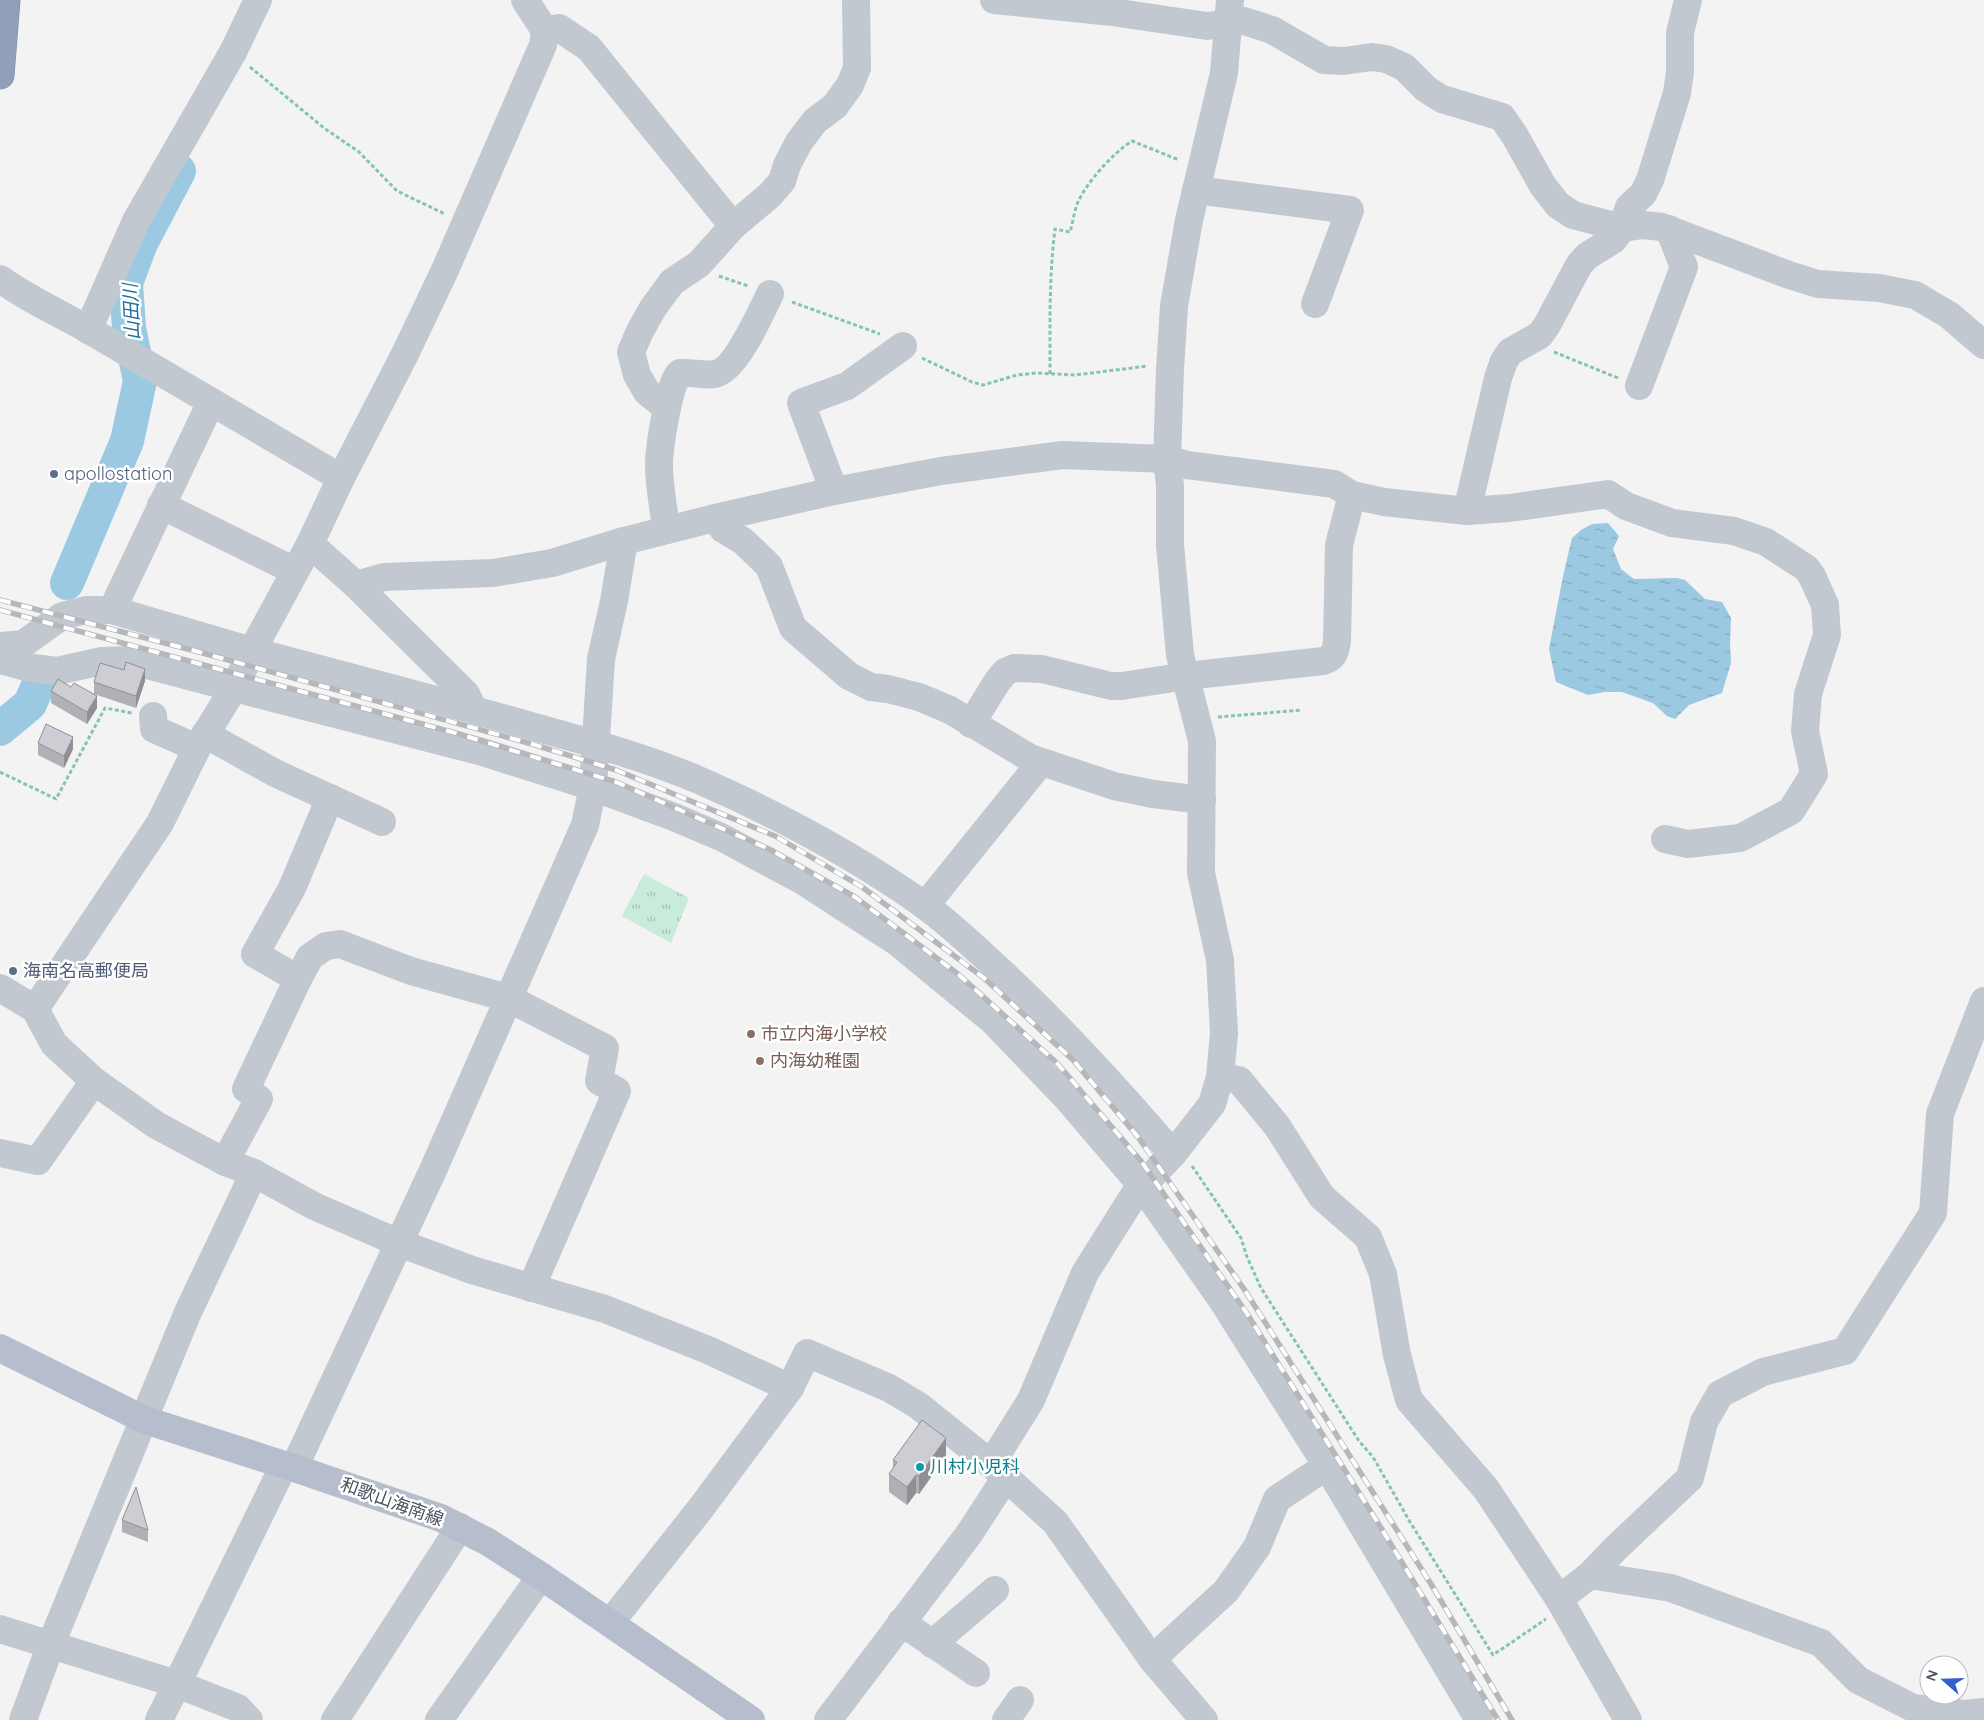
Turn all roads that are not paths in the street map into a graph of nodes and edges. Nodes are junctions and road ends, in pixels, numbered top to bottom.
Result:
1 (6, 0) edge
2 (258, 0) edge
3 (525, 0) edge
4 (856, 0) edge
5 (994, 0) edge
6 (1688, 0) edge
7 (1230, 12) edge
8 (544, 31) junction
9 (0, 75) edge
10 (1198, 180) junction
11 (733, 226) junction
12 (1622, 228) junction
13 (1669, 229) junction
14 (0, 279) edge
15 (770, 294) road end
16 (1315, 304) dead end
17 (88, 330) junction
18 (1984, 345) edge
19 (903, 346) road end
20 (1639, 386) road end
21 (211, 402) junction
22 (667, 408) junction
23 (1167, 459) junction
24 (341, 478) junction
25 (834, 491) junction
26 (1352, 495) junction
27 (161, 505) junction
28 (1466, 511) junction
29 (715, 518) junction
30 (666, 530) junction
31 (624, 541) junction
32 (310, 544) junction
33 (295, 571) junction
34 (356, 584) junction
35 (112, 610) junction
36 (0, 646) edge
37 (252, 651) junction
38 (0, 660) edge
39 (1186, 676) junction
40 (234, 688) junction
41 (474, 710) junction
42 (153, 716) road end
43 (972, 724) junction
44 (201, 741) junction
45 (595, 745) junction
46 (1041, 762) junction
47 (593, 787) junction
48 (330, 798) junction
49 (1202, 800) junction
50 (382, 822) dead end
51 (1665, 839) dead end
52 (925, 906) junction
53 (298, 979) junction
54 (0, 988) edge
55 (508, 998) junction
56 (1984, 1001) edge
57 (35, 1008) junction
58 (1220, 1077) junction
59 (94, 1081) junction
60 (1176, 1150) junction
61 (0, 1153) edge
62 (225, 1162) junction
63 (254, 1173) junction
64 (1142, 1186) junction
65 (399, 1243) junction
66 (531, 1288) junction
67 (0, 1348) edge
68 (790, 1388) junction
69 (145, 1420) junction
70 (289, 1466) junction
71 (1327, 1466) junction
72 (999, 1470) junction
73 (460, 1527) junction
74 (1590, 1575) junction
75 (541, 1576) junction
76 (995, 1590) dead end
77 (1562, 1603) junction
78 (901, 1622) junction
79 (610, 1623) junction
80 (0, 1629) edge
81 (52, 1644) junction
82 (932, 1644) junction
83 (1152, 1659) junction
84 (976, 1673) dead end
85 (177, 1684) junction
86 (1984, 1712) edge
87 (343, 1717) edge
88 (23, 1720) edge
89 (160, 1720) edge
90 (249, 1720) edge
91 (439, 1720) edge
92 (751, 1720) edge
93 (828, 1720) edge
94 (1204, 1720) edge
95 (1480, 1720) edge
96 (1628, 1720) edge

1 - 9 highway
2 - 17 street
3 - 8 street
4 - 11 street
5 - 7 street
6 - 12 street
7 - 10 street
7 - 12 street
8 - 11 street
8 - 24 street
10 - 16 street
10 - 23 street
11 - 22 street
12 - 13 street
12 - 28 street
13 - 18 street
13 - 20 street
14 - 17 street
15 - 22 street
17 - 21 street
19 - 25 street
21 - 24 street
21 - 27 street
22 - 30 street
23 - 25 street
23 - 26 street
23 - 39 street
24 - 32 street
25 - 29 street
26 - 28 street
26 - 39 street
27 - 33 street
27 - 35 street
28 - 51 street
29 - 30 street
29 - 43 street
30 - 31 street
31 - 34 street
31 - 45 street
32 - 33 street
32 - 34 street
33 - 37 street
34 - 41 street
35 - 36 street
35 - 37 street
37 - 40 street
37 - 41 street
38 - 40 street
39 - 43 street
39 - 49 street
40 - 44 street
40 - 47 street
41 - 45 street
42 - 44 street
43 - 46 street
44 - 48 street
44 - 57 street
45 - 47 street
45 - 52 street
46 - 49 street
46 - 52 street
47 - 55 street
47 - 64 street
48 - 50 street
48 - 53 street
49 - 58 street
52 - 60 street
53 - 55 street
53 - 62 street
54 - 57 street
55 - 65 street
55 - 66 street
56 - 74 street
57 - 59 street
58 - 60 street
58 - 77 street
59 - 61 street
59 - 62 street
60 - 64 street
62 - 63 street
63 - 65 street
63 - 69 street
64 - 71 street
64 - 72 street
65 - 66 street
65 - 70 street
66 - 68 street
67 - 69 main road, 和歌山海南線
68 - 72 street
68 - 79 street
69 - 70 main road, 和歌山海南線
69 - 81 street
70 - 73 main road, 和歌山海南線
70 - 85 street
71 - 83 street
71 - 95 street
72 - 78 street
72 - 83 street
73 - 75 main road, 和歌山海南線
73 - 87 street
74 - 77 street
74 - 86 street
75 - 79 main road, 和歌山海南線
75 - 91 street
76 - 82 street
77 - 96 street
78 - 82 street
78 - 93 street
79 - 92 main road, 和歌山海南線
80 - 81 street
81 - 85 street
81 - 88 street
82 - 84 street
83 - 94 street
85 - 89 street
85 - 90 street

